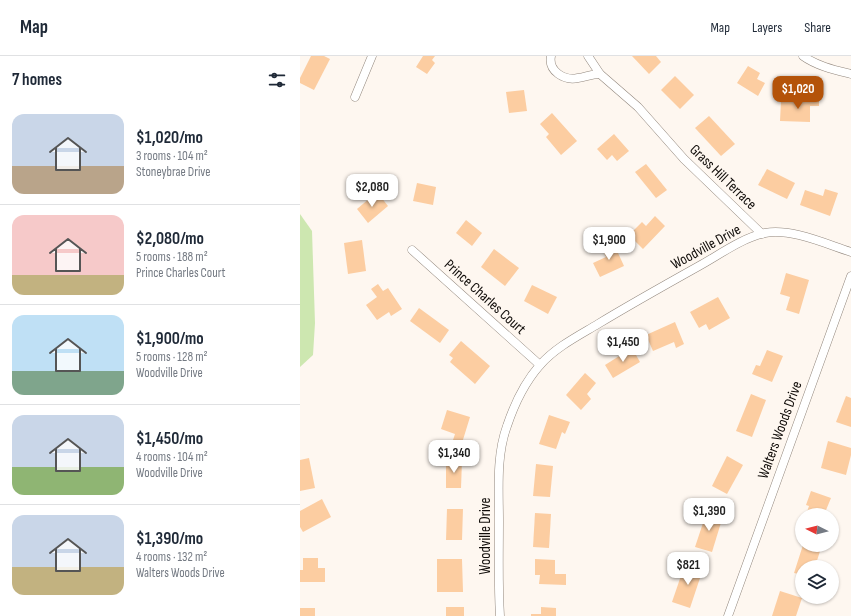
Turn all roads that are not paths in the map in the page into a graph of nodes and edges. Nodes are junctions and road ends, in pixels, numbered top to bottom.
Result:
1 (372, 56) edge
2 (552, 56) edge
3 (588, 56) edge
4 (802, 56) edge
5 (600, 74) junction
6 (851, 74) edge
7 (354, 97) dead end
8 (762, 234) junction
9 (412, 250) dead end
10 (851, 252) edge
11 (851, 276) edge
12 (540, 365) junction
13 (500, 616) edge
14 (728, 616) edge

1 - 7 street
2 - 5 street
3 - 5 street, Grass Hill Terrace
4 - 6 street
5 - 8 street, Grass Hill Terrace
8 - 10 street
8 - 12 street, Woodville Drive
9 - 12 street, Prince Charles Court
11 - 14 street, Walters Woods Drive
12 - 13 street, Woodville Drive

